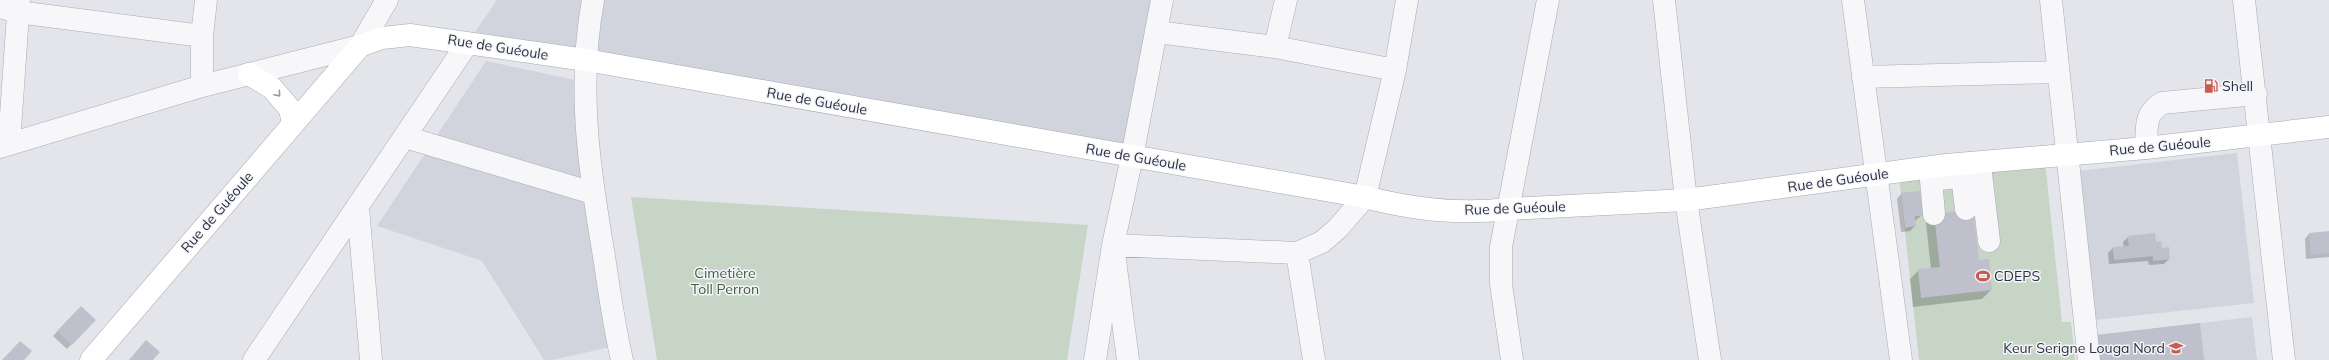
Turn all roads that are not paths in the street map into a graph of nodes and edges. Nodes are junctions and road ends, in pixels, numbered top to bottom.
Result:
1 (206, 0) edge
2 (387, 0) edge
3 (593, 0) edge
4 (1162, 0) edge
5 (1286, 0) edge
6 (1407, 0) edge
7 (1548, 0) edge
8 (1664, 0) edge
9 (1853, 0) edge
10 (2051, 0) edge
11 (2244, 0) edge
12 (12, 6) edge
13 (1156, 32) junction
14 (202, 36) junction
15 (468, 44) junction
16 (360, 46) junction
17 (1275, 47) junction
18 (586, 60) junction
19 (1394, 70) junction
20 (2058, 72) junction
21 (250, 74) junction
22 (1863, 77) junction
23 (202, 86) junction
24 (2256, 94) junction
25 (292, 124) junction
26 (2329, 127) edge
27 (405, 136) junction
28 (2261, 136) junction
29 (5, 145) edge
30 (2146, 148) junction
31 (2067, 155) junction
32 (1132, 157) junction
33 (1952, 173) junction
34 (1876, 175) junction
35 (593, 193) junction
36 (1365, 197) junction
37 (1686, 200) junction
38 (358, 207) junction
39 (1508, 209) junction
40 (1966, 209) dead end
41 (1934, 214) dead end
42 (1989, 241) dead end
43 (1113, 245) junction
44 (1297, 253) junction
45 (91, 360) edge
46 (254, 360) edge
47 (371, 360) edge
48 (622, 360) edge
49 (1095, 360) edge
50 (1128, 360) edge
51 (1314, 360) edge
52 (1512, 360) edge
53 (1710, 360) edge
54 (1900, 360) edge
55 (2089, 360) edge
56 (2284, 360) edge

1 - 14 street
2 - 16 street
3 - 18 street
4 - 13 street
5 - 17 street
6 - 19 street
7 - 39 street
8 - 37 street
9 - 22 street
10 - 20 street
11 - 24 street
12 - 14 street
12 - 29 street
13 - 17 street
13 - 32 street
14 - 23 street
15 - 16 main road, Rue de Guéoule
15 - 18 main road, Rue de Guéoule
15 - 27 street
16 - 21 street
16 - 25 main road, Rue de Guéoule
17 - 19 street
18 - 32 main road, Rue de Guéoule
18 - 35 street
19 - 36 street
20 - 22 street
20 - 31 street
21 - 23 street
21 -> 25 main road
22 - 34 street
23 - 29 street
24 - 28 street
24 - 30 street
25 - 45 main road, Rue de Guéoule
26 - 28 main road, Rue de Guéoule
27 - 35 street
27 - 38 street
28 - 30 main road, Rue de Guéoule
28 - 56 street
30 - 31 main road, Rue de Guéoule
31 - 33 main road, Rue de Guéoule
31 - 55 street
32 - 36 main road, Rue de Guéoule
32 - 43 street
33 - 34 main road, Rue de Guéoule
33 - 40 street
33 - 41 street
33 - 42 street
34 - 37 main road, Rue de Guéoule
34 - 54 street
35 - 48 street
36 - 39 main road, Rue de Guéoule
36 - 44 street
37 - 39 main road, Rue de Guéoule
37 - 53 street
38 - 46 street
38 - 47 street
39 - 52 street
43 - 44 street
43 - 49 street
43 - 50 street
44 - 51 street

